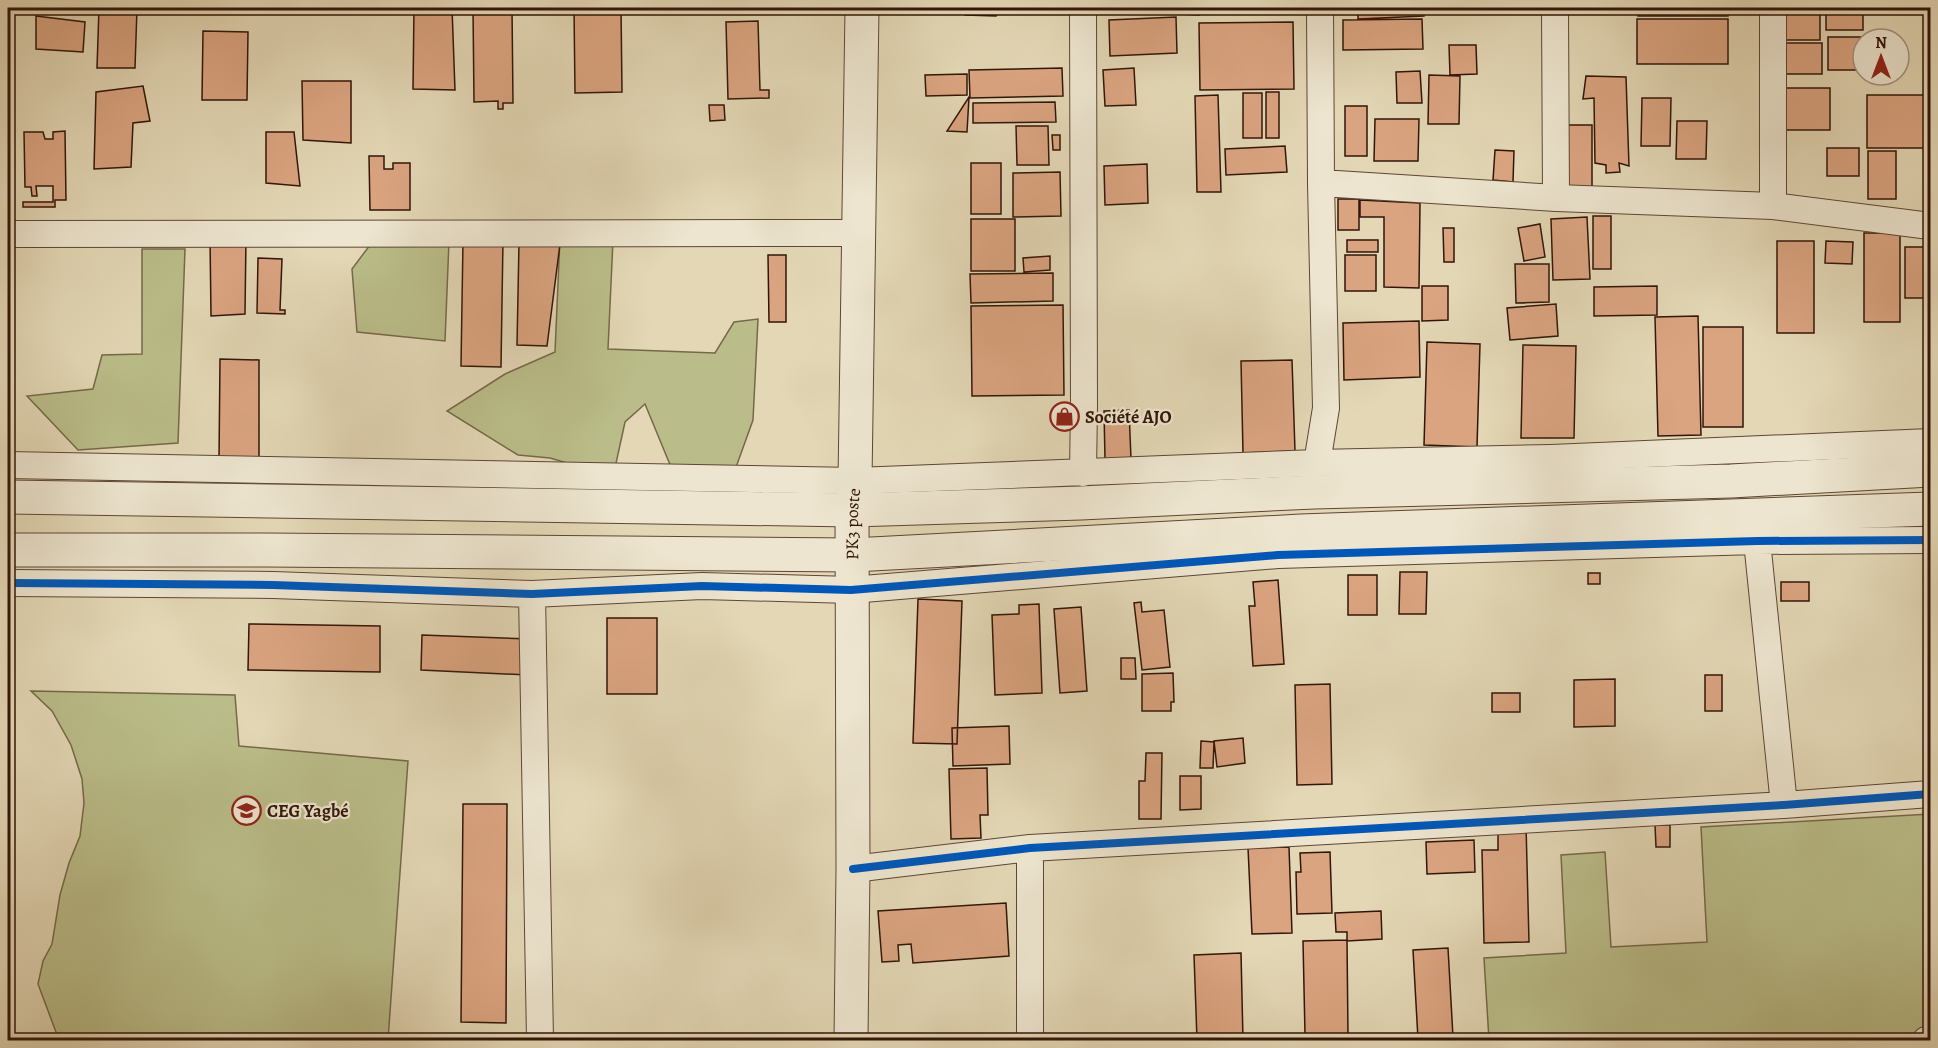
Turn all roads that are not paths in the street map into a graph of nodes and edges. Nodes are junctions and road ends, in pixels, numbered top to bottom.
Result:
1 (862, 8) edge
2 (1083, 8) edge
3 (1320, 8) edge
4 (1555, 8) edge
5 (1773, 8) edge
6 (1321, 183) junction
7 (1556, 198) junction
8 (1773, 206) junction
9 (1930, 226) edge
10 (859, 233) junction
11 (8, 234) edge
12 (1930, 442) edge
13 (1317, 463) junction
14 (8, 465) edge
15 (1930, 470) edge
16 (1083, 473) junction
17 (853, 495) junction
18 (8, 497) edge
19 (1930, 508) edge
20 (1930, 540) edge
21 (1757, 541) junction
22 (8, 550) edge
23 (853, 555) junction
24 (8, 583) edge
25 (851, 590) junction
26 (532, 594) junction
27 (1930, 794) edge
28 (1784, 805) junction
29 (1030, 848) junction
30 (853, 869) junction
31 (1930, 1040) edge
32 (540, 1041) edge
33 (851, 1041) edge
34 (1030, 1041) edge
35 (1926, 1041) edge

1 - 10 street, PK3 poste
2 - 16 street
3 - 6 street
4 - 7 street
5 - 8 street
6 - 7 street
6 - 13 street
7 - 8 street
8 - 9 street
10 - 11 street
10 - 17 street, PK3 poste
12 - 13 street
13 - 16 street
14 - 17 street
15 - 17 street
16 - 17 street
17 - 18 street
17 - 23 street, PK3 poste
19 - 23 street
20 - 21 street
21 - 25 street
21 - 28 street
22 - 23 street
23 - 25 street, PK3 poste
24 - 26 street
25 - 26 street
25 - 30 street, PK3 poste
26 - 32 street
27 - 28 street
28 - 29 street
29 - 30 street
29 - 34 street
30 - 33 street, PK3 poste
31 - 35 street

